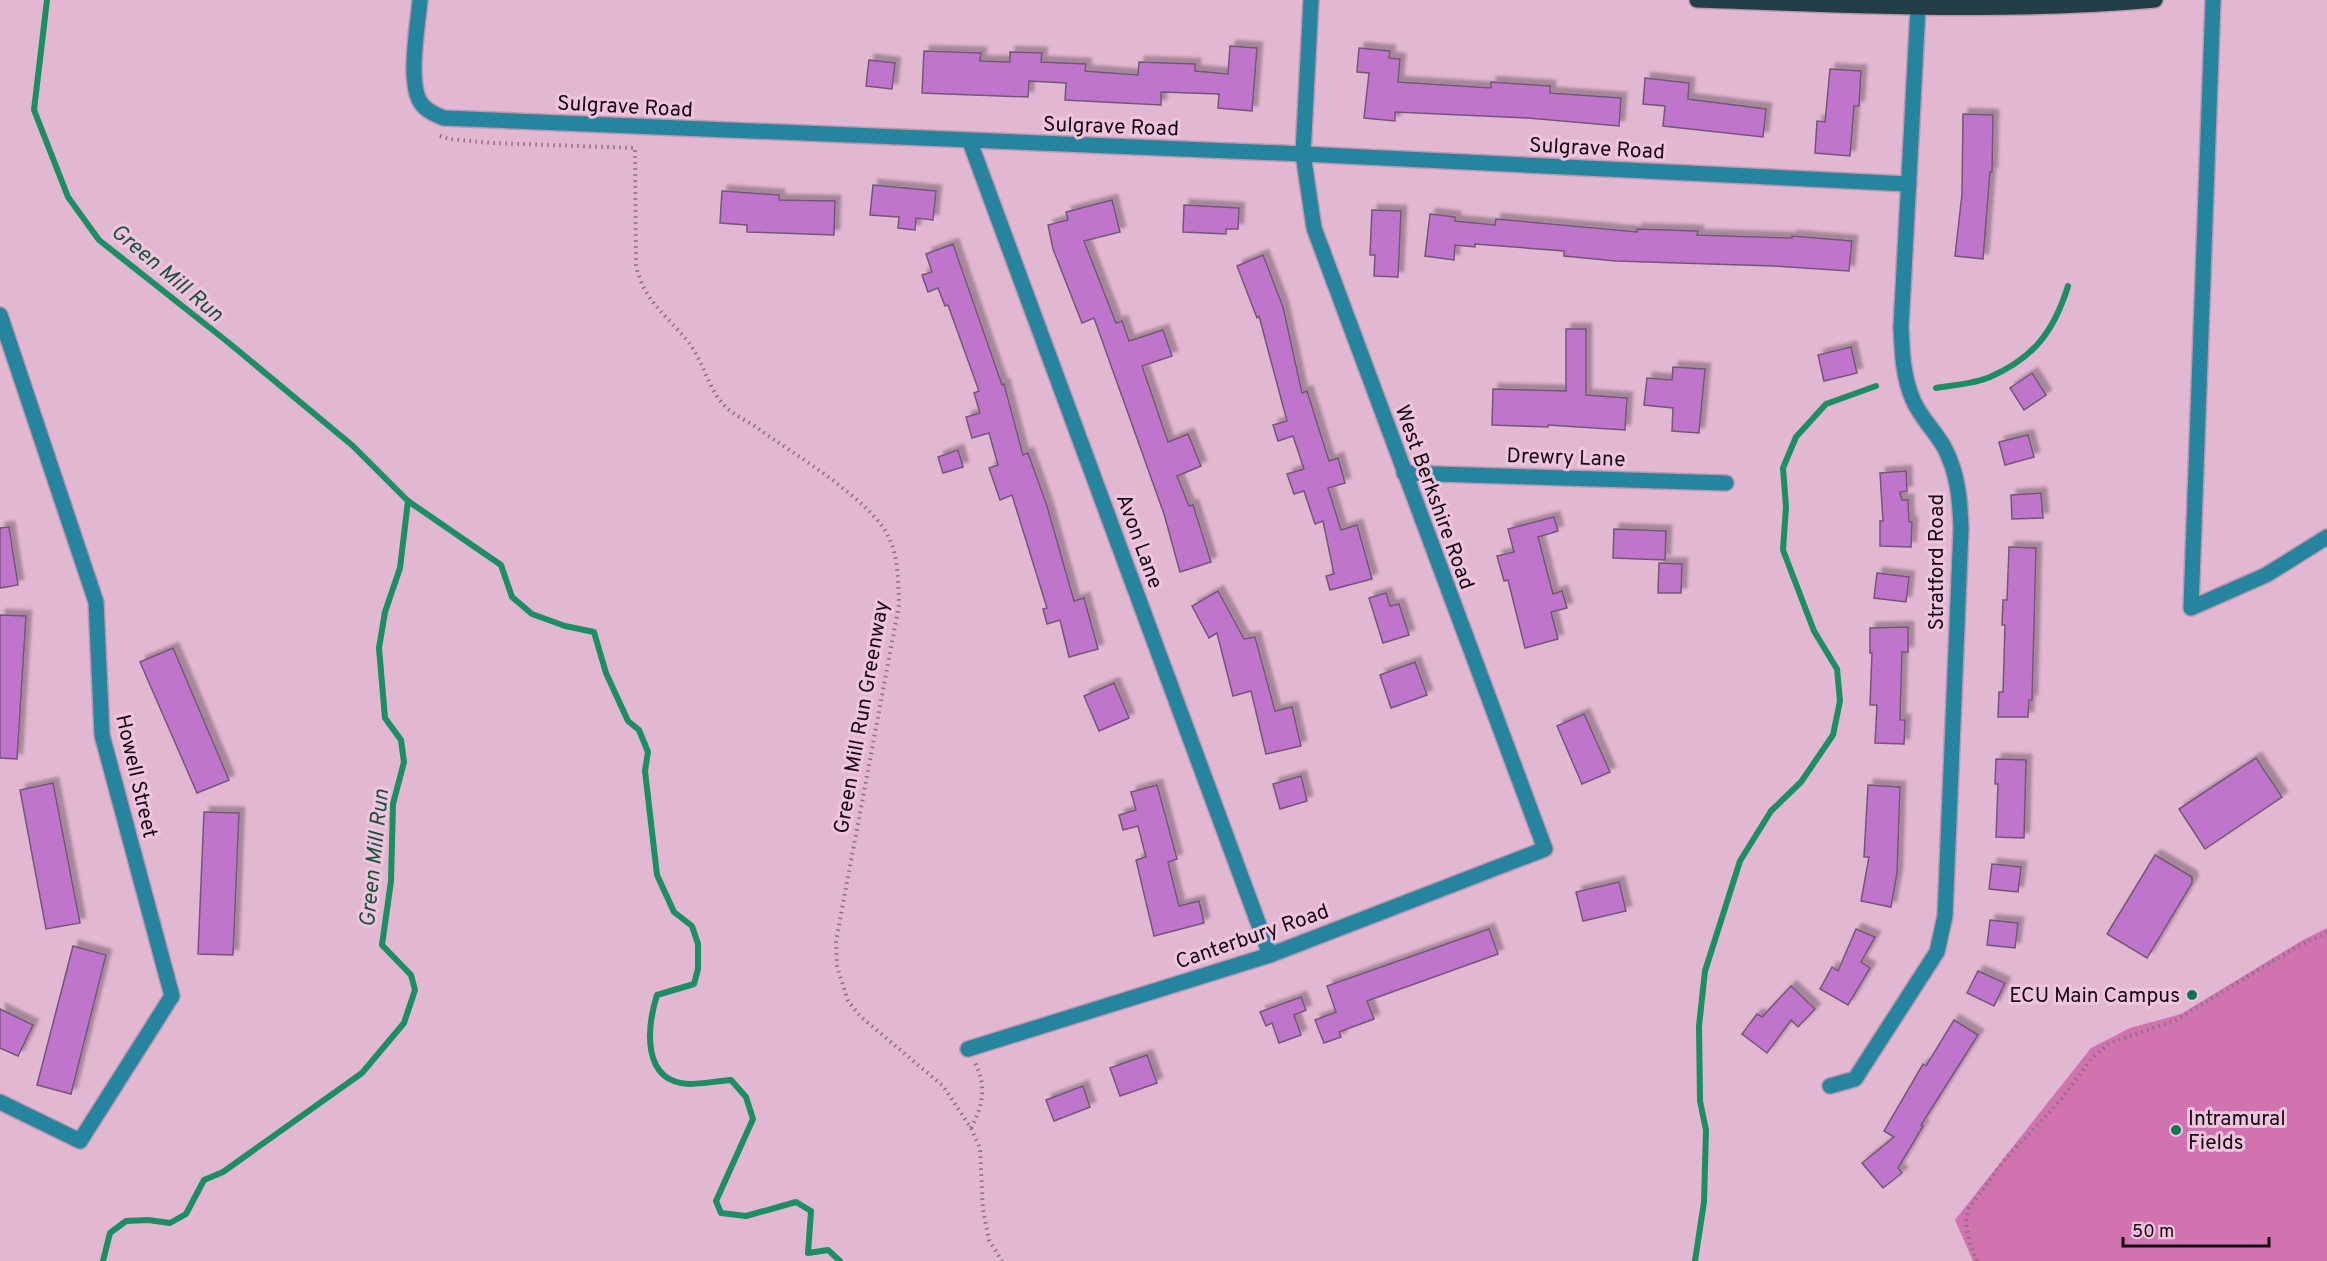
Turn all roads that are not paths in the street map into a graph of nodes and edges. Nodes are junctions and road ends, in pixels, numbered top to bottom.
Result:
1 (420, 0) edge
2 (1311, 0) edge
3 (1697, 0) edge
4 (2155, 0) edge
5 (2213, 0) edge
6 (1918, 8) junction
7 (970, 142) junction
8 (1303, 154) junction
9 (1909, 184) junction
10 (0, 315) edge
11 (1404, 473) junction
12 (1726, 483) dead end
13 (2327, 537) edge
14 (1545, 849) joint
15 (1270, 955) junction
16 (968, 1049) road end
17 (1830, 1086) dead end
18 (0, 1102) edge

1 - 7 street, Sulgrave Road
2 - 8 street, West Berkshire Road
3 - 6 main road
4 - 6 main road
5 - 13 street
6 - 9 street, Stratford Road
7 - 8 street, Sulgrave Road
7 - 15 street, Avon Lane
8 - 9 street, Sulgrave Road
8 - 11 street, West Berkshire Road
9 - 17 street, Stratford Road
10 - 18 street, Howell Street
11 - 12 street, Drewry Lane
11 - 14 street, West Berkshire Road
14 - 15 street, Canterbury Road
15 - 16 street, Canterbury Road

